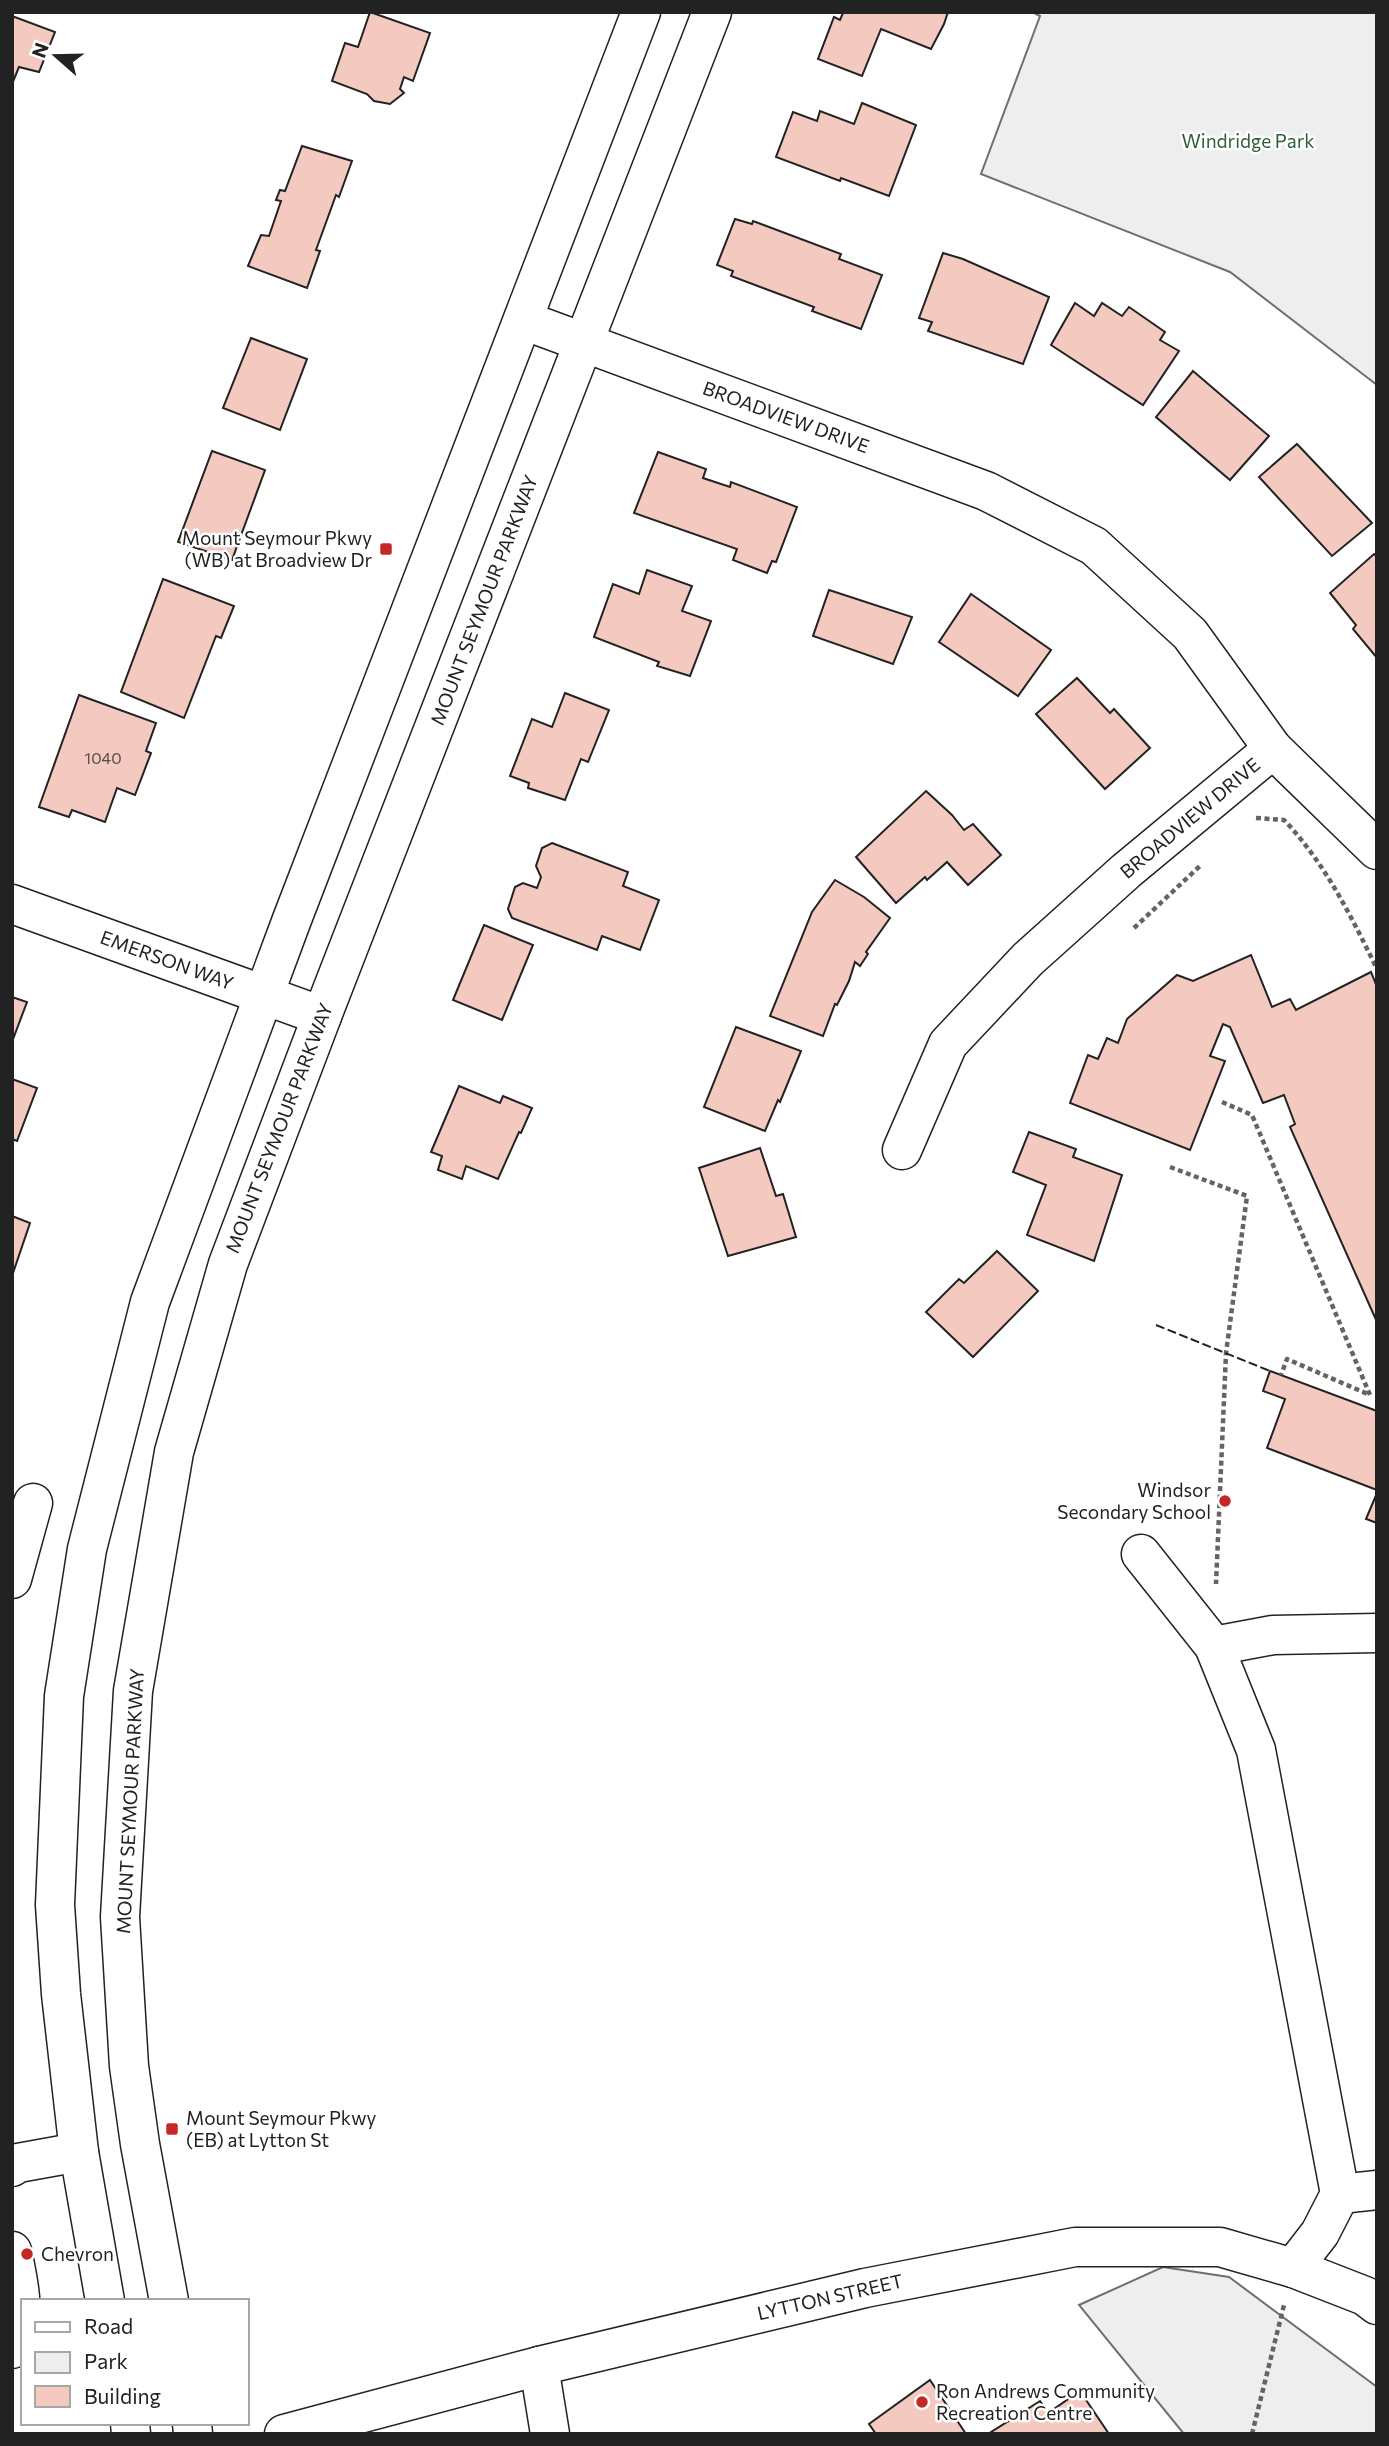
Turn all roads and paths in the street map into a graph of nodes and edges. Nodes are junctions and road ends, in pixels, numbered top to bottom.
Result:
1 (641, 12) edge
2 (712, 12) edge
3 (523, 320) junction
4 (585, 342) junction
5 (1273, 749) junction
6 (1252, 818) dead end
7 (1377, 850) edge
8 (1203, 864) dead end
9 (12, 904) edge
10 (1133, 928) dead end
11 (1377, 969) edge
12 (263, 995) junction
13 (322, 1016) junction
14 (1222, 1102) dead end
15 (902, 1150) dead end
16 (1170, 1167) dead end
17 (1281, 1375) dead end
18 (33, 1503) dead end
19 (1141, 1554) dead end
20 (12, 1579) edge
21 (1377, 1633) edge
22 (1214, 1646) junction
23 (79, 2152) junction
24 (12, 2167) edge
25 (1359, 2192) edge
26 (12, 2250) edge
27 (1293, 2268) junction
28 (105, 2299) edge
29 (169, 2299) edge
30 (1377, 2305) edge
31 (12, 2349) edge
32 (539, 2366) junction
33 (285, 2434) edge
34 (550, 2434) edge
35 (1252, 2434) edge

1 - 3 main road
2 - 4 main road, MOUNT SEYMOUR PARKWAY
3 - 4 main road, BROADVIEW DRIVE
3 - 12 main road
4 - 5 main road, BROADVIEW DRIVE
4 - 13 main road, MOUNT SEYMOUR PARKWAY
5 - 7 main road
5 - 15 main road, BROADVIEW DRIVE
6 - 11 path
8 - 10 path
9 - 12 main road, EMERSON WAY
12 - 13 main road, EMERSON WAY
12 - 23 main road
13 - 29 main road, MOUNT SEYMOUR PARKWAY
14 - 17 path
16 - 22 path
18 - 20 main road
19 - 22 main road
21 - 22 main road
22 - 25 main road
23 - 24 main road
23 - 28 main road
25 - 27 main road
26 - 31 main road
27 - 30 main road, LYTTON STREET
27 - 32 main road, LYTTON STREET
27 - 35 path
32 - 33 main road, LYTTON STREET
32 - 34 main road

